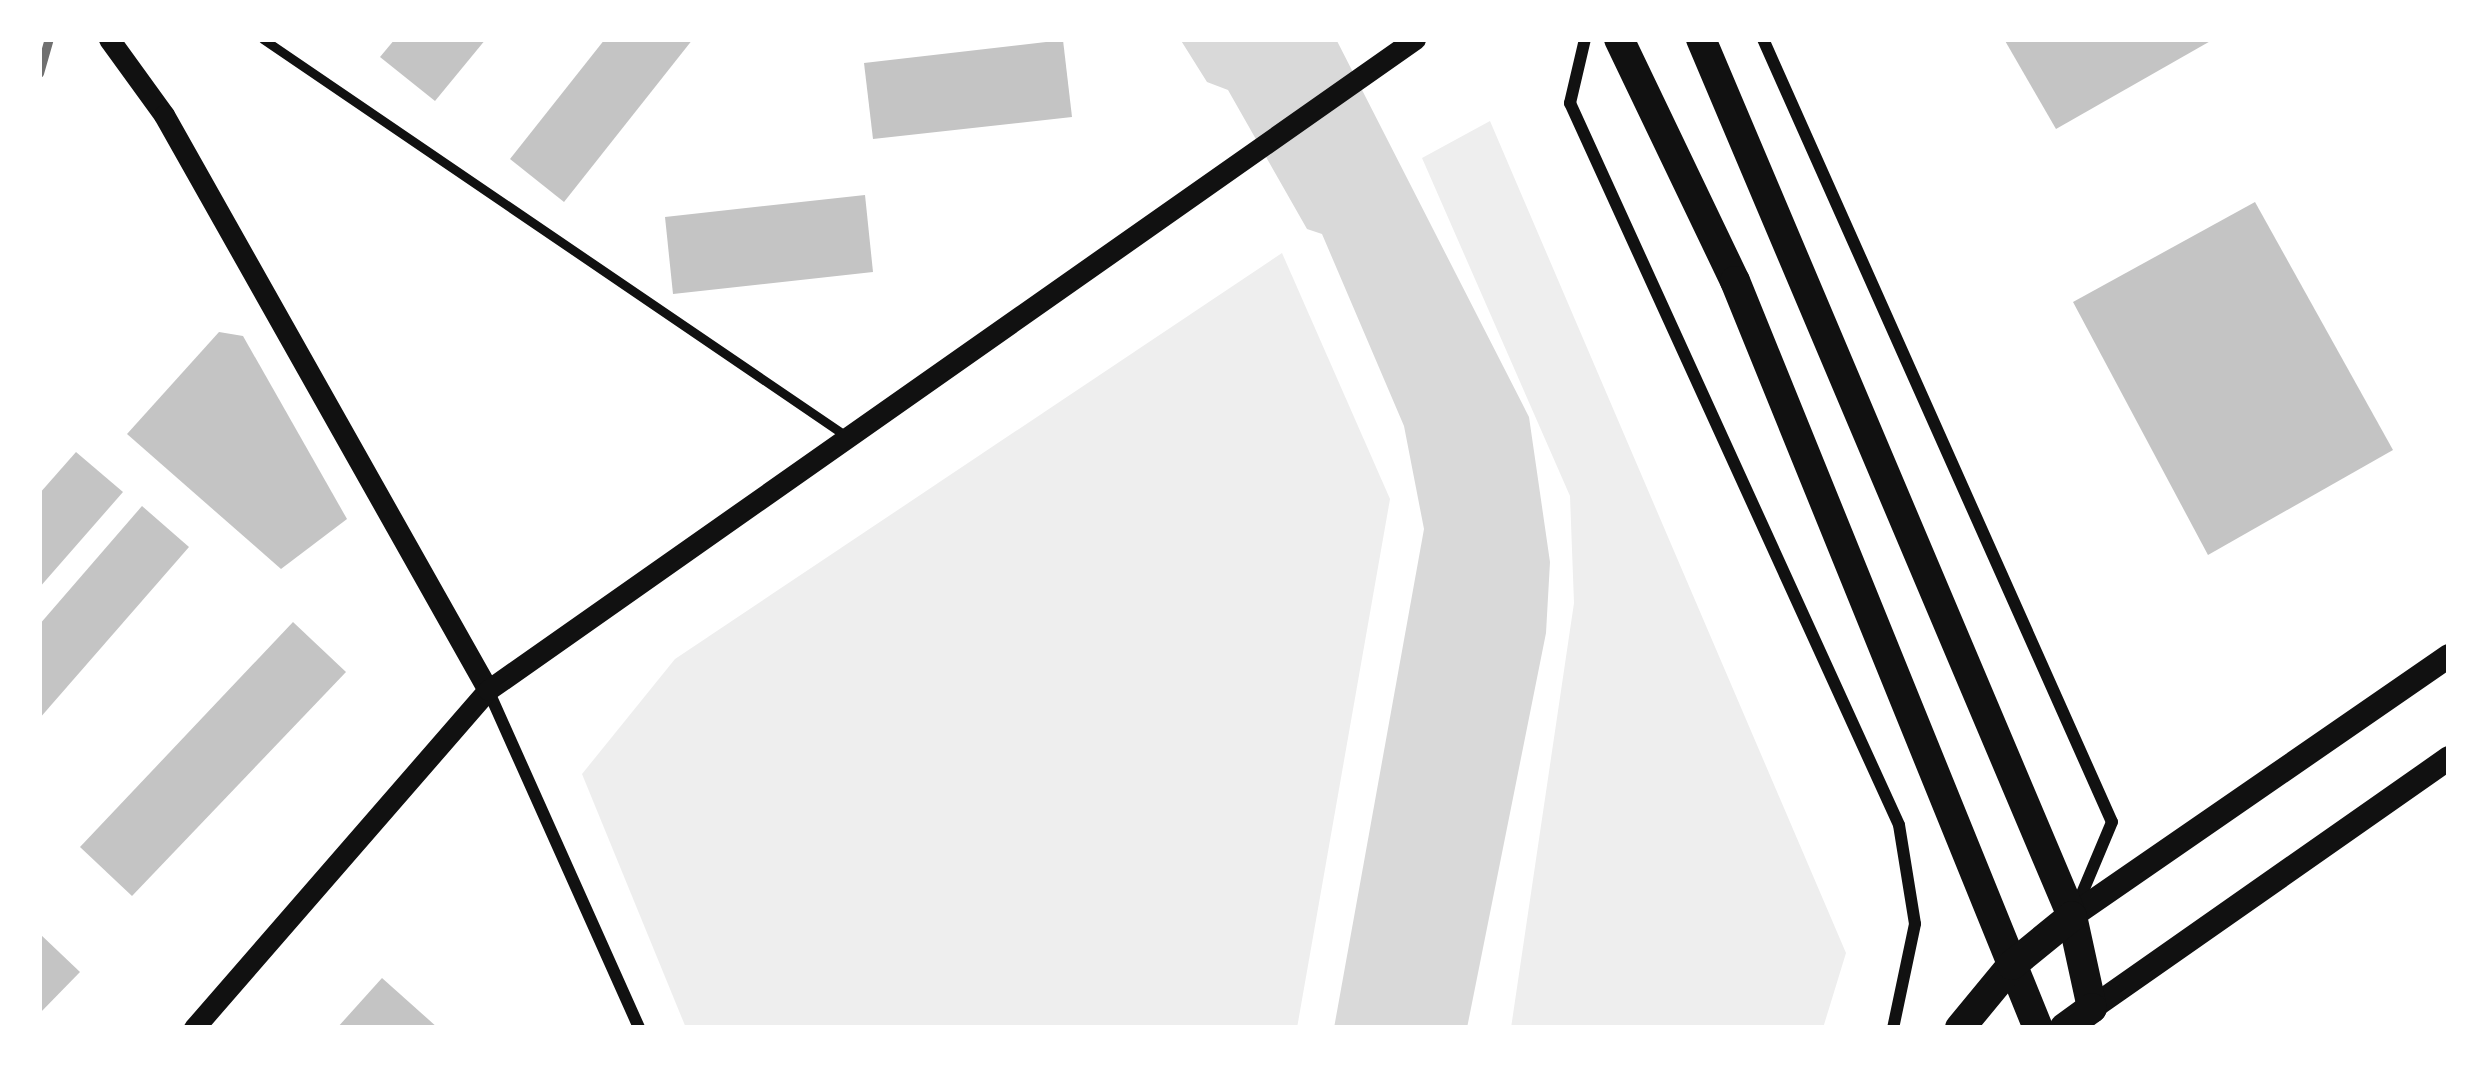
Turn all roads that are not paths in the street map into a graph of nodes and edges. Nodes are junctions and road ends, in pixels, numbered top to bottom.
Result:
1 (110, 39) edge
2 (263, 39) edge
3 (1415, 39) edge
4 (1586, 39) edge
5 (1619, 39) edge
6 (1701, 39) edge
7 (1763, 39) edge
8 (846, 436) junction
9 (2449, 656) edge
10 (488, 691) junction
11 (2449, 758) edge
12 (2072, 916) junction
13 (2012, 965) junction
14 (2092, 1008) junction
15 (194, 1028) edge
16 (639, 1028) edge
17 (1893, 1028) edge
18 (1960, 1028) edge
19 (2038, 1028) edge
20 (2064, 1028) edge

1 - 10 street
2 - 8 lane
3 - 8 street
4 - 17 street
5 - 13 highway
6 - 12 highway
7 - 12 street
8 - 10 street
9 - 12 main road
10 - 15 street
10 - 16 street
11 - 14 main road
12 - 13 highway
12 - 14 highway
13 - 18 highway
13 - 19 highway
14 - 20 highway

